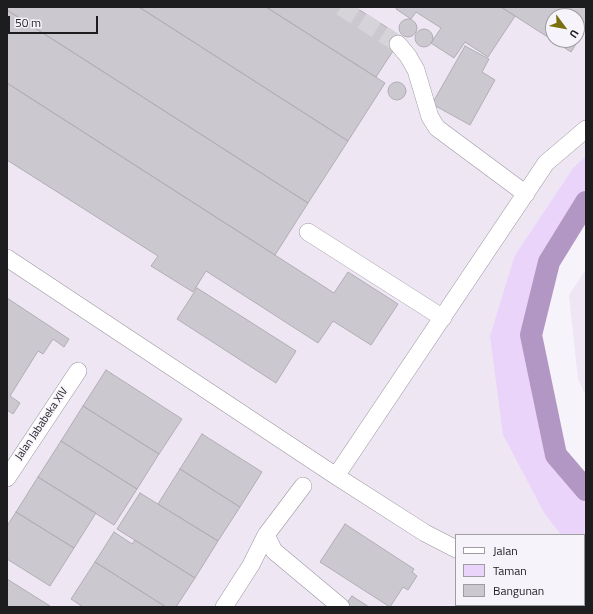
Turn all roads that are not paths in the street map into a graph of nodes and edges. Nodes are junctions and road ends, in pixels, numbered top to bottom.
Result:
1 (398, 44) tunnel mouth
2 (586, 129) edge
3 (526, 194) junction
4 (308, 232) dead end
5 (7, 258) edge
6 (442, 318) junction
7 (78, 371) dead end
8 (336, 476) junction
9 (7, 478) edge
10 (303, 486) dead end
11 (266, 535) junction
12 (455, 548) edge
13 (224, 607) edge
14 (341, 607) edge

1 - 3 street
2 - 3 street
3 - 6 street
4 - 6 street
5 - 8 street
6 - 8 street
7 - 9 street, Jalan Jababeka XIV
8 - 12 street
10 - 11 street
11 - 13 street
11 - 14 street

